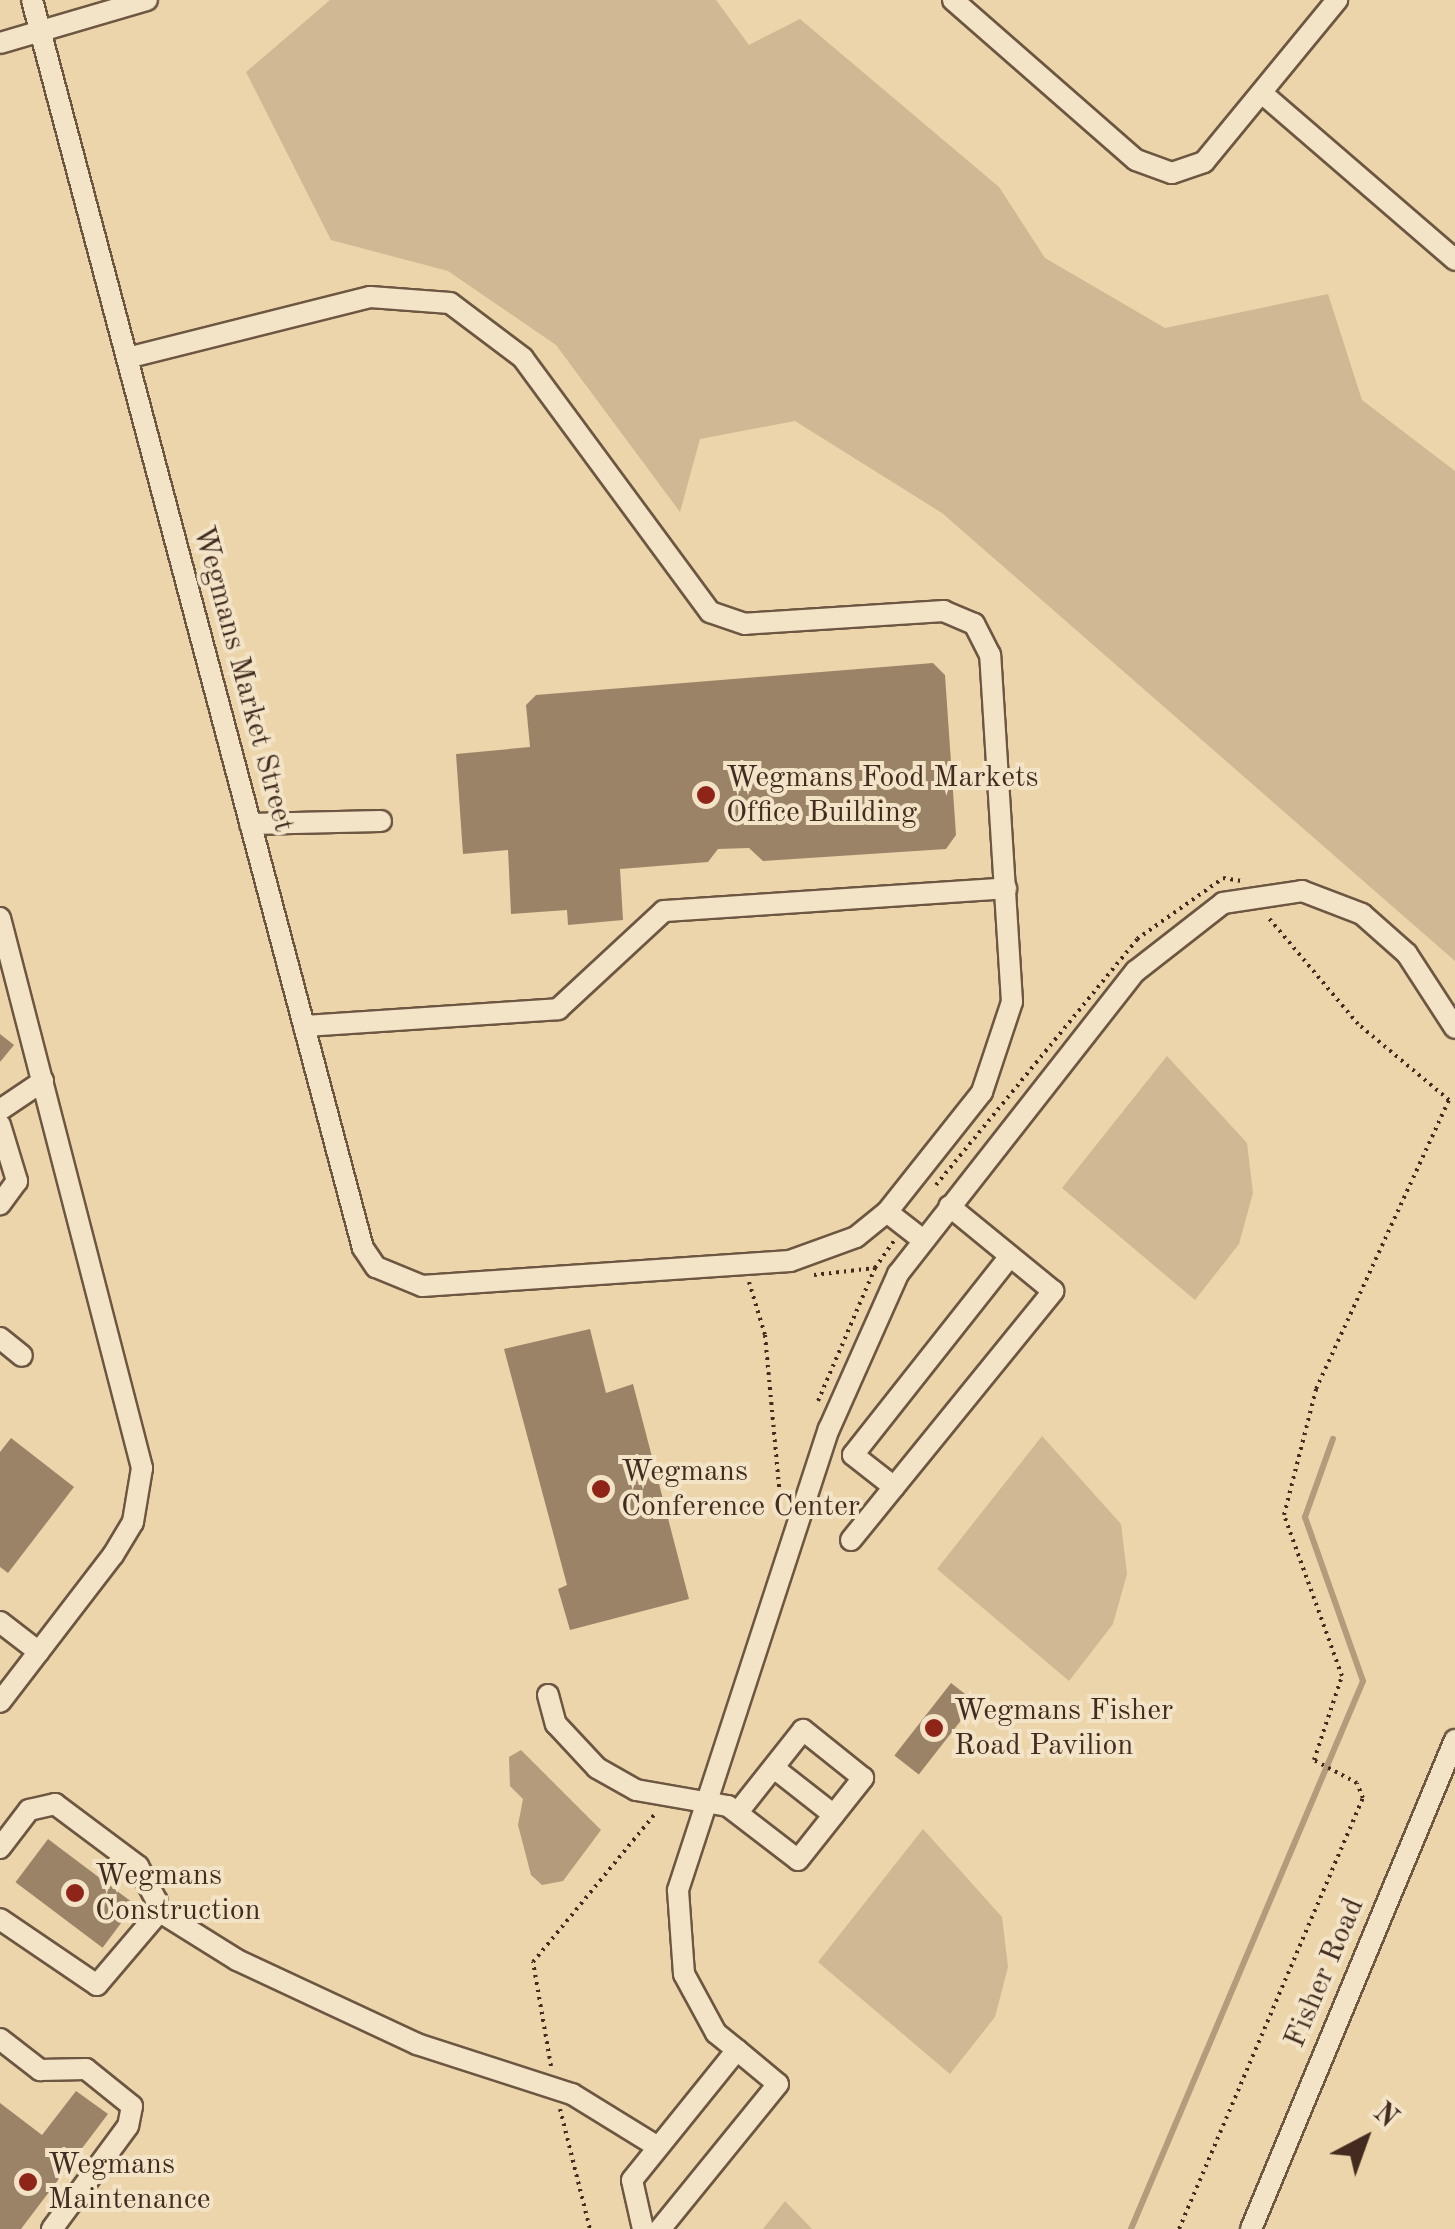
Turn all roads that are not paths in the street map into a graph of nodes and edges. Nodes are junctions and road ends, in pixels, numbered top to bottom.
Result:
1 (32, 0) edge
2 (147, 0) edge
3 (953, 0) edge
4 (1336, 0) edge
5 (40, 31) junction
6 (0, 43) edge
7 (1263, 94) junction
8 (1455, 260) edge
9 (128, 358) junction
10 (380, 821) dead end
11 (250, 824) junction
12 (1006, 888) junction
13 (0, 918) edge
14 (304, 1026) junction
15 (1455, 1028) edge
16 (43, 1082) junction
17 (0, 1110) edge
18 (0, 1125) edge
19 (0, 1204) edge
20 (949, 1206) junction
21 (888, 1212) junction
22 (923, 1240) junction
23 (1010, 1256) junction
24 (0, 1338) edge
25 (22, 1356) dead end
26 (824, 1447) junction
27 (853, 1455) junction
28 (894, 1487) junction
29 (851, 1540) dead end
30 (0, 1622) edge
31 (39, 1652) junction
32 (548, 1695) dead end
33 (0, 1702) edge
34 (1455, 1740) edge
35 (774, 1768) junction
36 (706, 1802) junction
37 (738, 1812) junction
38 (834, 1815) junction
39 (0, 1848) edge
40 (157, 1910) junction
41 (0, 1920) edge
42 (0, 2039) edge
43 (737, 2050) junction
44 (658, 2147) junction
45 (52, 2229) edge
46 (644, 2229) edge
47 (660, 2229) edge
48 (1251, 2229) edge

1 - 5 street, Wegmans Market Street
2 - 5 street
3 - 7 street
4 - 7 street
5 - 6 street
5 - 9 street, Wegmans Market Street
7 - 8 street
9 - 11 street, Wegmans Market Street
9 - 12 street
10 - 11 street
11 - 14 street, Wegmans Market Street
12 - 14 street
12 - 21 street
13 - 16 street
14 - 21 street, Wegmans Market Street
15 - 20 street
16 - 17 street
16 - 31 street
18 - 19 street
20 - 22 street
20 - 23 street
21 - 22 street
22 - 26 street
23 - 27 street
23 - 28 street
24 - 25 street
26 - 27 street
26 - 36 street
27 - 28 street
28 - 29 street
30 - 31 street
31 - 33 street
32 - 36 street
34 - 48 street, Fisher Road
35 - 37 street
35 - 38 street
35 - 38 street
36 - 37 street
36 - 43 street
37 - 38 street
39 - 40 street
40 - 41 street
40 - 44 street
42 - 45 street
43 - 44 street
43 - 47 street
44 - 46 street

